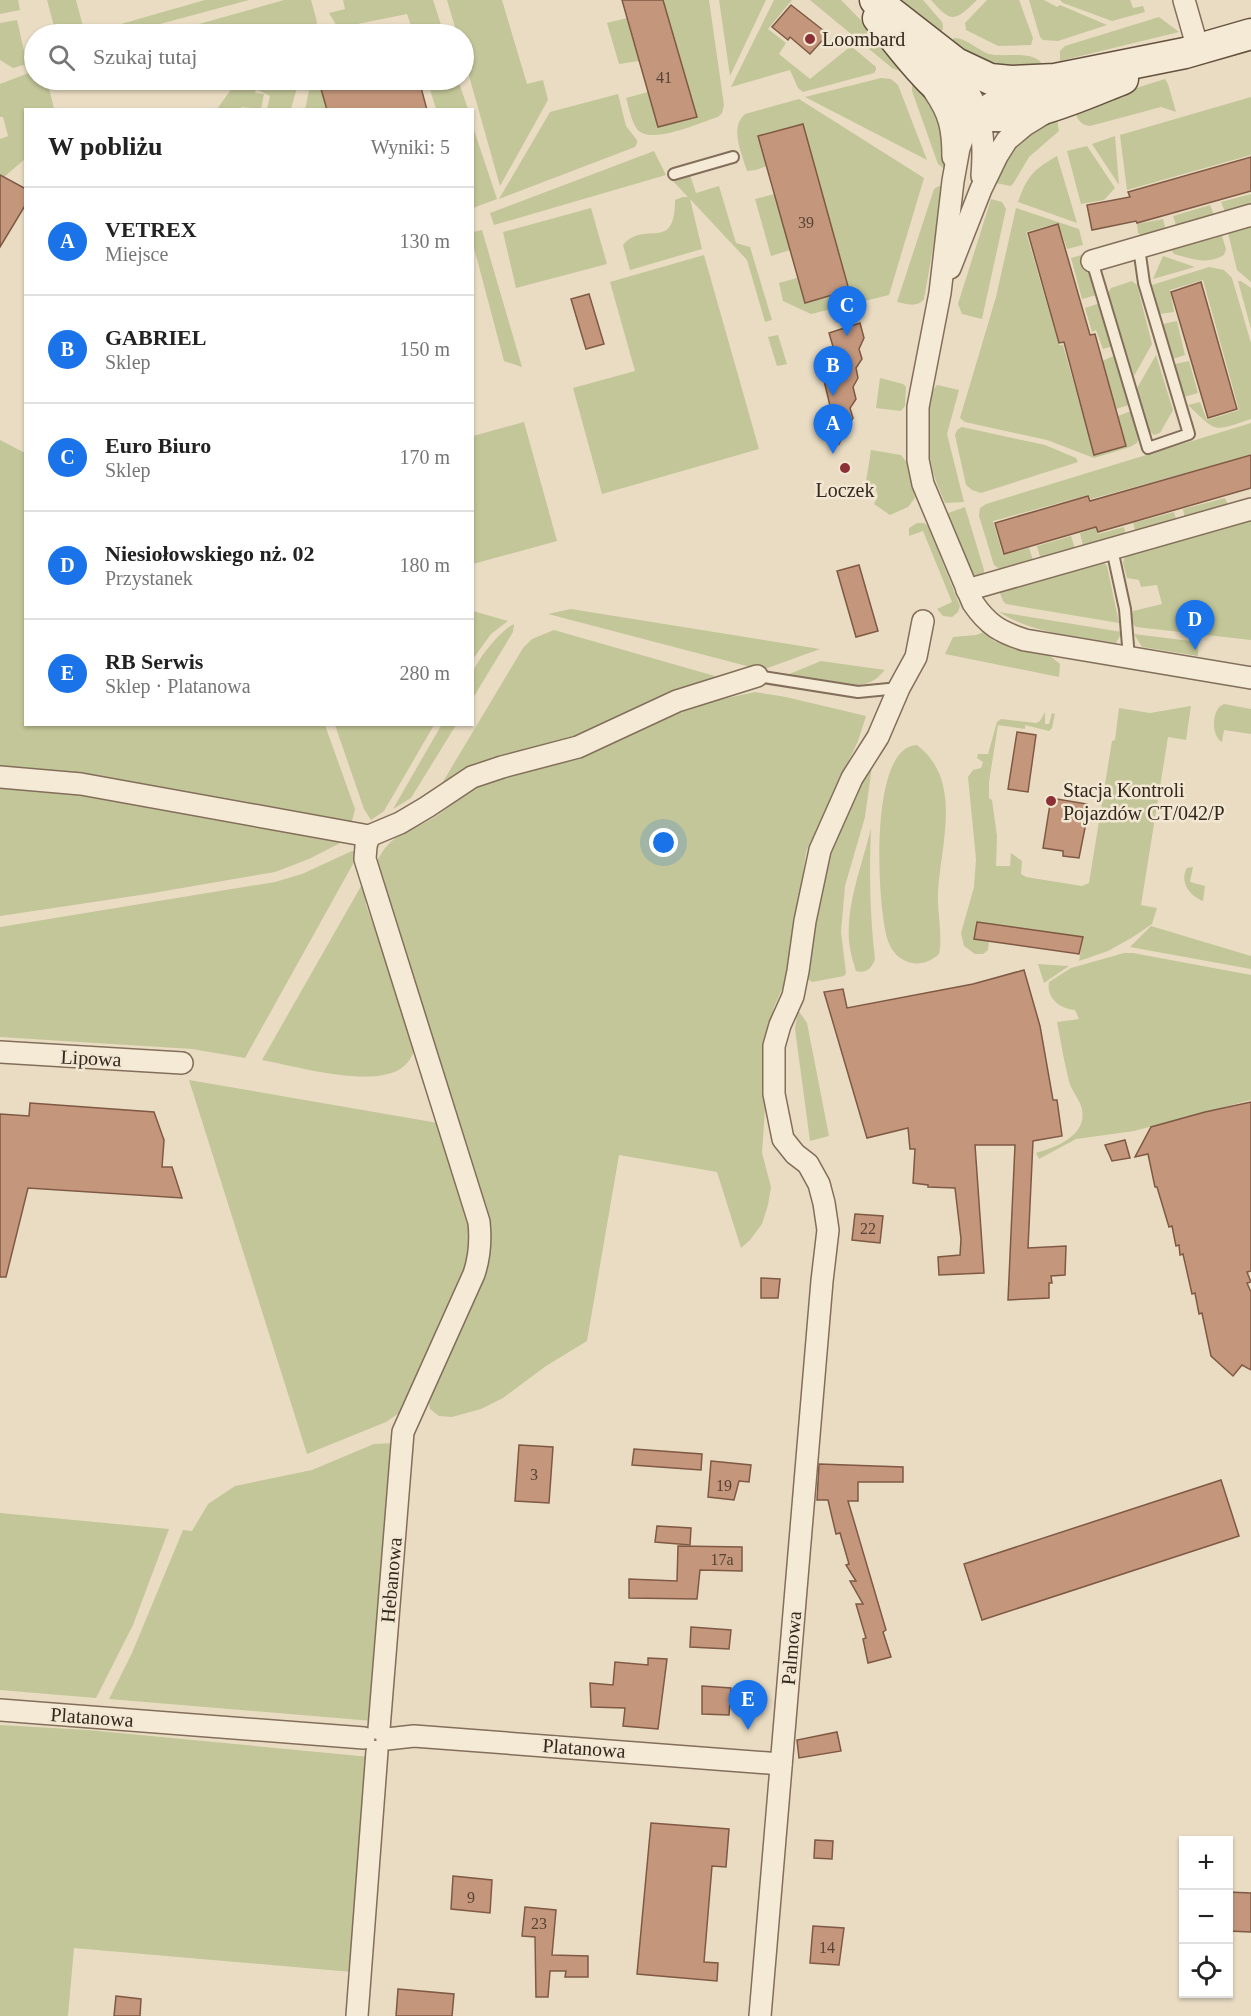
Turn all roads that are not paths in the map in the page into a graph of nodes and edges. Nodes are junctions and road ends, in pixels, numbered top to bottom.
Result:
1 (863, 0) edge
2 (875, 0) edge
3 (1184, 0) edge
4 (1251, 34) edge
5 (1192, 51) junction
6 (926, 57) junction
7 (1059, 91) junction
8 (979, 114) junction
9 (733, 157) dead end
10 (674, 174) dead end
11 (952, 182) junction
12 (981, 189) junction
13 (1251, 215) edge
14 (1139, 248) junction
15 (1092, 261) joint
16 (940, 293) junction
17 (1251, 509) edge
18 (1112, 549) junction
19 (967, 591) junction
20 (923, 621) dead end
21 (1129, 657) junction
22 (757, 676) joint
23 (1251, 678) edge
24 (899, 688) junction
25 (0, 777) edge
26 (369, 836) junction
27 (0, 1052) edge
28 (182, 1063) dead end
29 (0, 1710) edge
30 (377, 1739) junction
31 (781, 1764) junction
32 (357, 2016) edge
33 (760, 2016) edge

1 - 6 street
2 - 6 street
3 - 5 street
4 - 5 street
5 - 7 street
6 - 7 street
6 - 8 street
6 - 11 street
7 - 8 street
7 - 12 street
8 - 11 street
8 - 12 street
9 - 10 lane
11 - 16 street
12 - 16 street
13 - 14 street
14 - 15 street
14 - 15 lane
16 - 19 street
17 - 18 street
18 - 19 street
18 - 21 lane
19 - 21 street
20 - 24 street, Palmowa
21 - 23 street
22 - 24 lane
22 - 26 street
24 - 31 street, Palmowa
25 - 26 street
26 - 30 street, Hebanowa
27 - 28 street, Lipowa
29 - 30 street, Platanowa
30 - 31 street, Platanowa
30 - 32 street, Hebanowa
31 - 33 street, Palmowa

